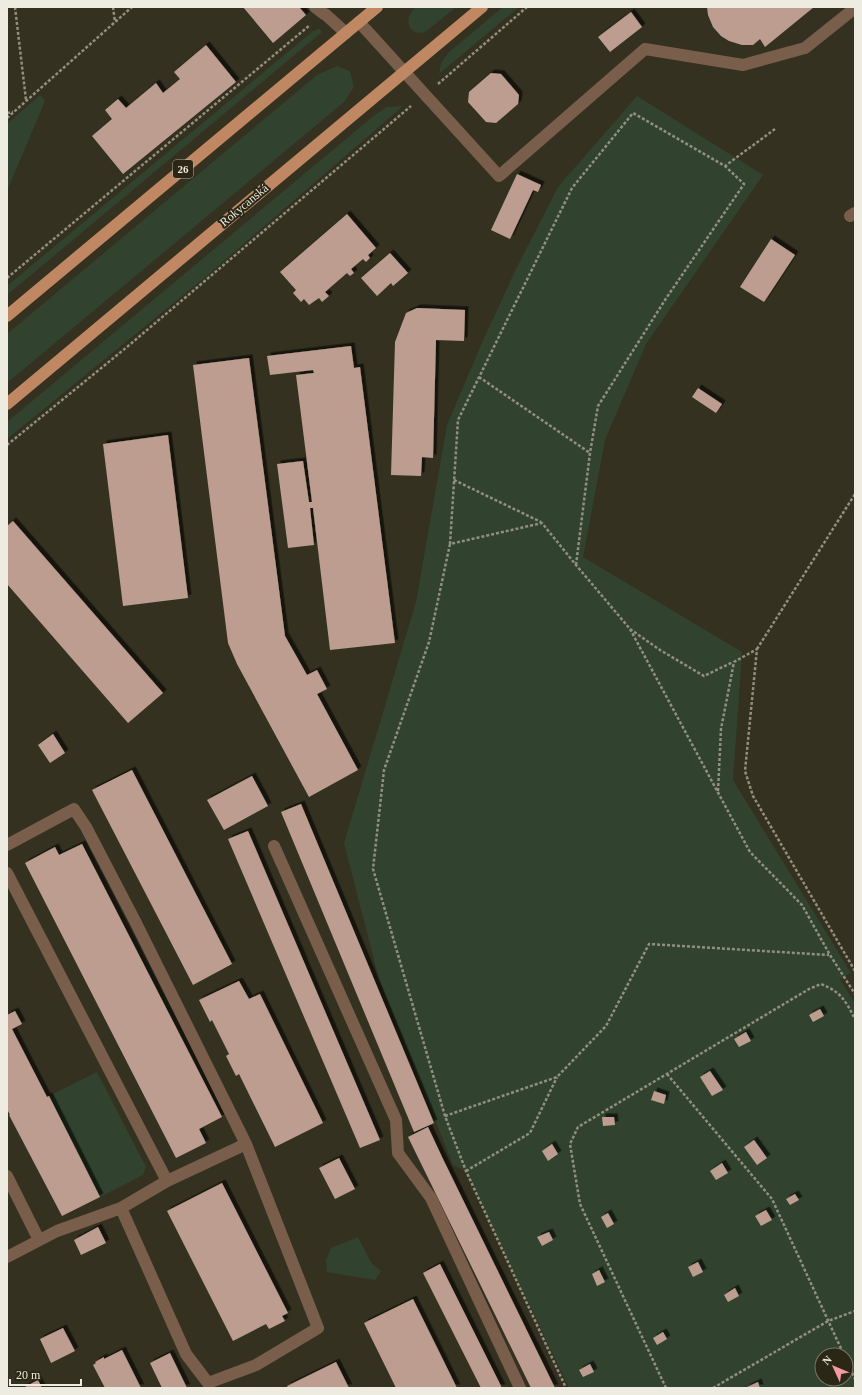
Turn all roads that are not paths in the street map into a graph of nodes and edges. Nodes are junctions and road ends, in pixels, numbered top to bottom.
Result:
1 (377, 7) edge
2 (482, 7) edge
3 (855, 8) edge
4 (319, 10) edge
5 (359, 22) junction
6 (346, 33) junction
7 (404, 72) junction
8 (7, 316) edge
9 (7, 404) edge
10 (7, 845) edge
11 (274, 846) dead end
12 (7, 872) edge
13 (246, 1144) junction
14 (7, 1176) edge
15 (167, 1181) junction
16 (121, 1208) junction
17 (39, 1240) junction
18 (7, 1257) edge
19 (520, 1388) edge

1 - 5 main road, 26
2 - 7 main road, Rokycanská
3 - 7 street
4 - 6 street
5 - 6 main road, 26
5 - 7 street
6 - 8 main road, 26
7 - 9 main road, Rokycanská
10 - 13 street
11 - 19 street
12 - 15 street
13 - 15 street
13 - 16 street
14 - 17 street
15 - 16 street
16 - 17 street
17 - 18 street

